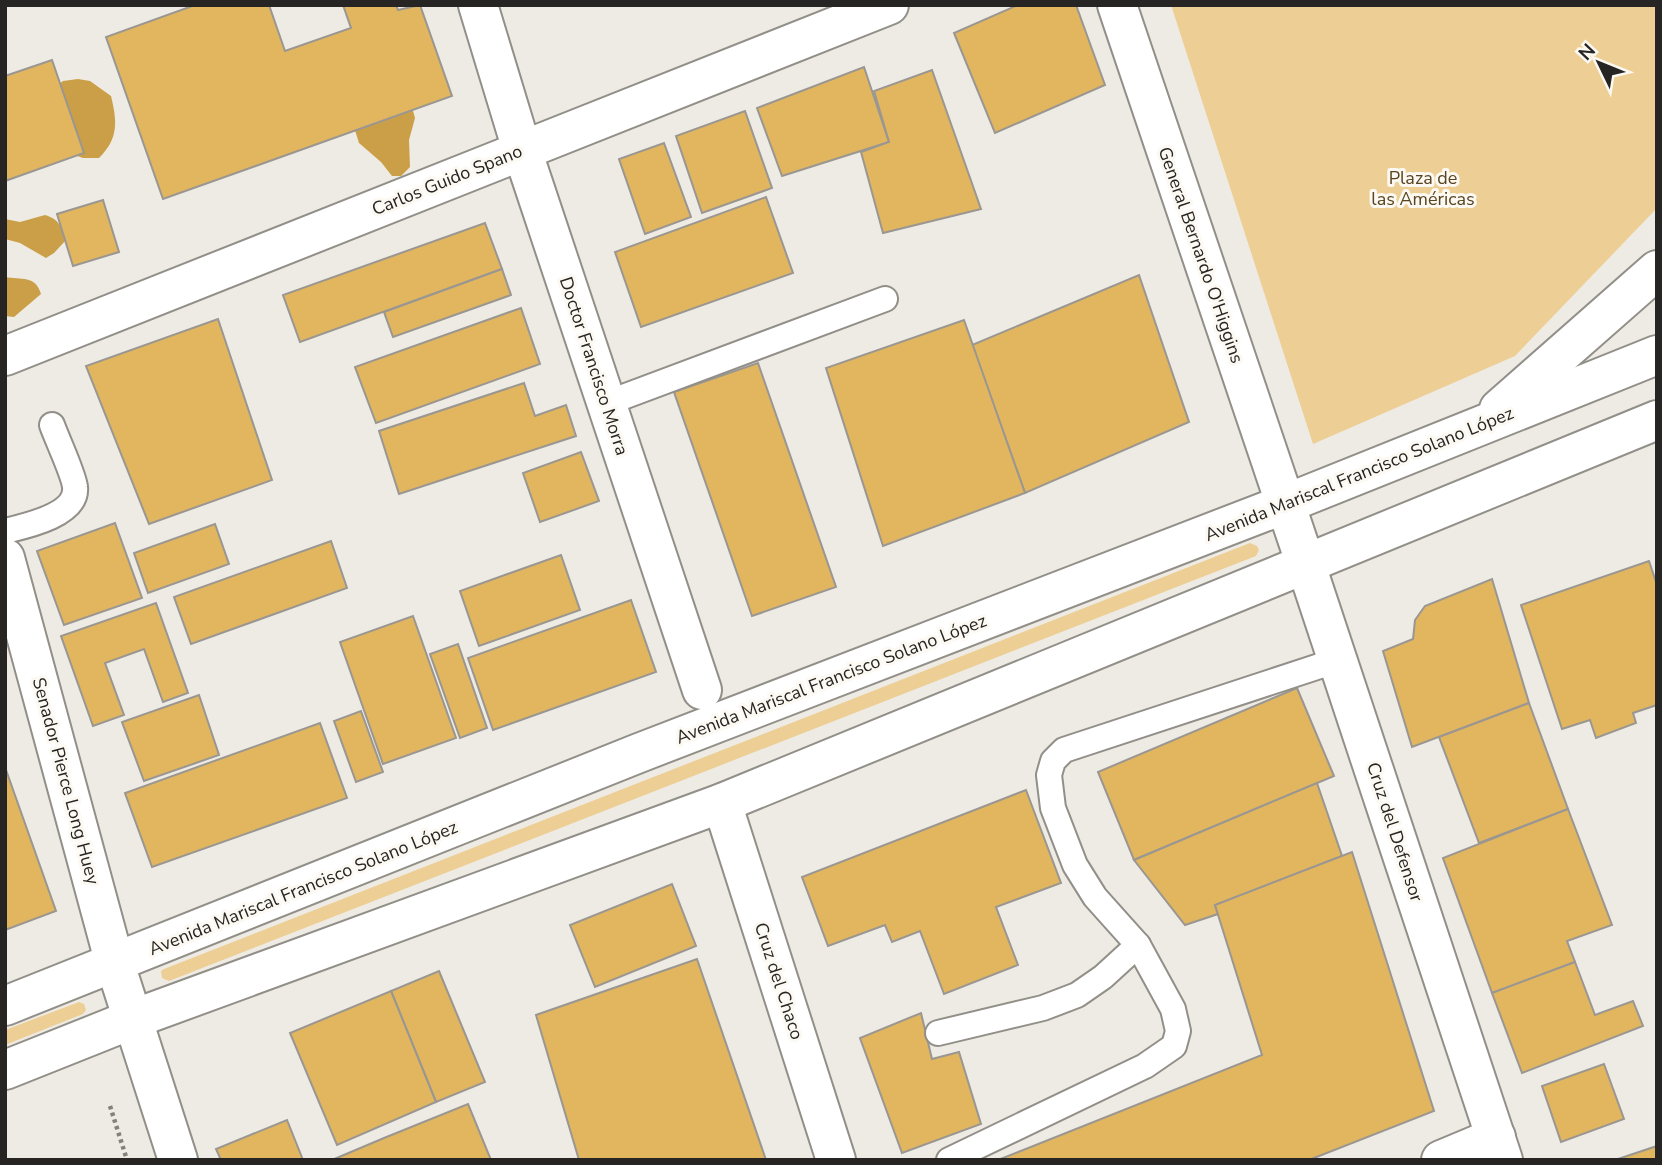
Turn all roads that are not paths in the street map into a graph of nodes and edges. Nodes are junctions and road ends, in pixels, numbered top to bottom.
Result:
1 (478, 5) edge
2 (889, 5) edge
3 (1118, 5) edge
4 (522, 150) junction
5 (1657, 270) edge
6 (885, 299) dead end
7 (1657, 355) edge
8 (5, 356) edge
9 (607, 403) junction
10 (1657, 420) edge
11 (52, 425) dead end
12 (1479, 427) junction
13 (1285, 504) junction
14 (5, 531) edge
15 (5, 558) edge
16 (1305, 562) junction
17 (1338, 660) junction
18 (708, 708) junction
19 (722, 803) junction
20 (1138, 945) junction
21 (115, 964) junction
22 (5, 1006) edge
23 (131, 1011) junction
24 (938, 1033) dead end
25 (5, 1070) edge
26 (1499, 1148) edge
27 (178, 1160) edge
28 (836, 1160) edge
29 (949, 1160) edge
30 (1441, 1160) edge

1 - 4 main road, Doctor Francisco Morra
2 - 4 main road, Carlos Guido Spano
3 - 13 main road, General Bernardo O'Higgins
4 - 8 main road, Carlos Guido Spano
4 - 9 main road, Doctor Francisco Morra
5 - 12 main road
6 - 9 lane
7 - 12 main road, Avenida Mariscal Francisco Solano López
9 - 18 main road, Doctor Francisco Morra
10 - 16 main road
11 - 14 lane
12 - 13 main road, Avenida Mariscal Francisco Solano López
13 - 16 main road, Cruz del Defensor
13 - 18 main road, Avenida Mariscal Francisco Solano López
15 - 21 main road, Senador Pierce Long Huey
16 - 17 main road, Cruz del Defensor
16 - 19 main road
17 - 20 lane
17 - 26 main road, Cruz del Defensor
18 - 21 main road, Avenida Mariscal Francisco Solano López
19 - 23 main road
19 - 28 main road, Cruz del Chaco
20 - 24 lane
20 - 29 lane
21 - 22 main road, Avenida Mariscal Francisco Solano López
21 - 23 main road, Senador Pierce Long Huey
23 - 25 main road
23 - 27 main road, Senador Pierce Long Huey
26 - 30 main road

